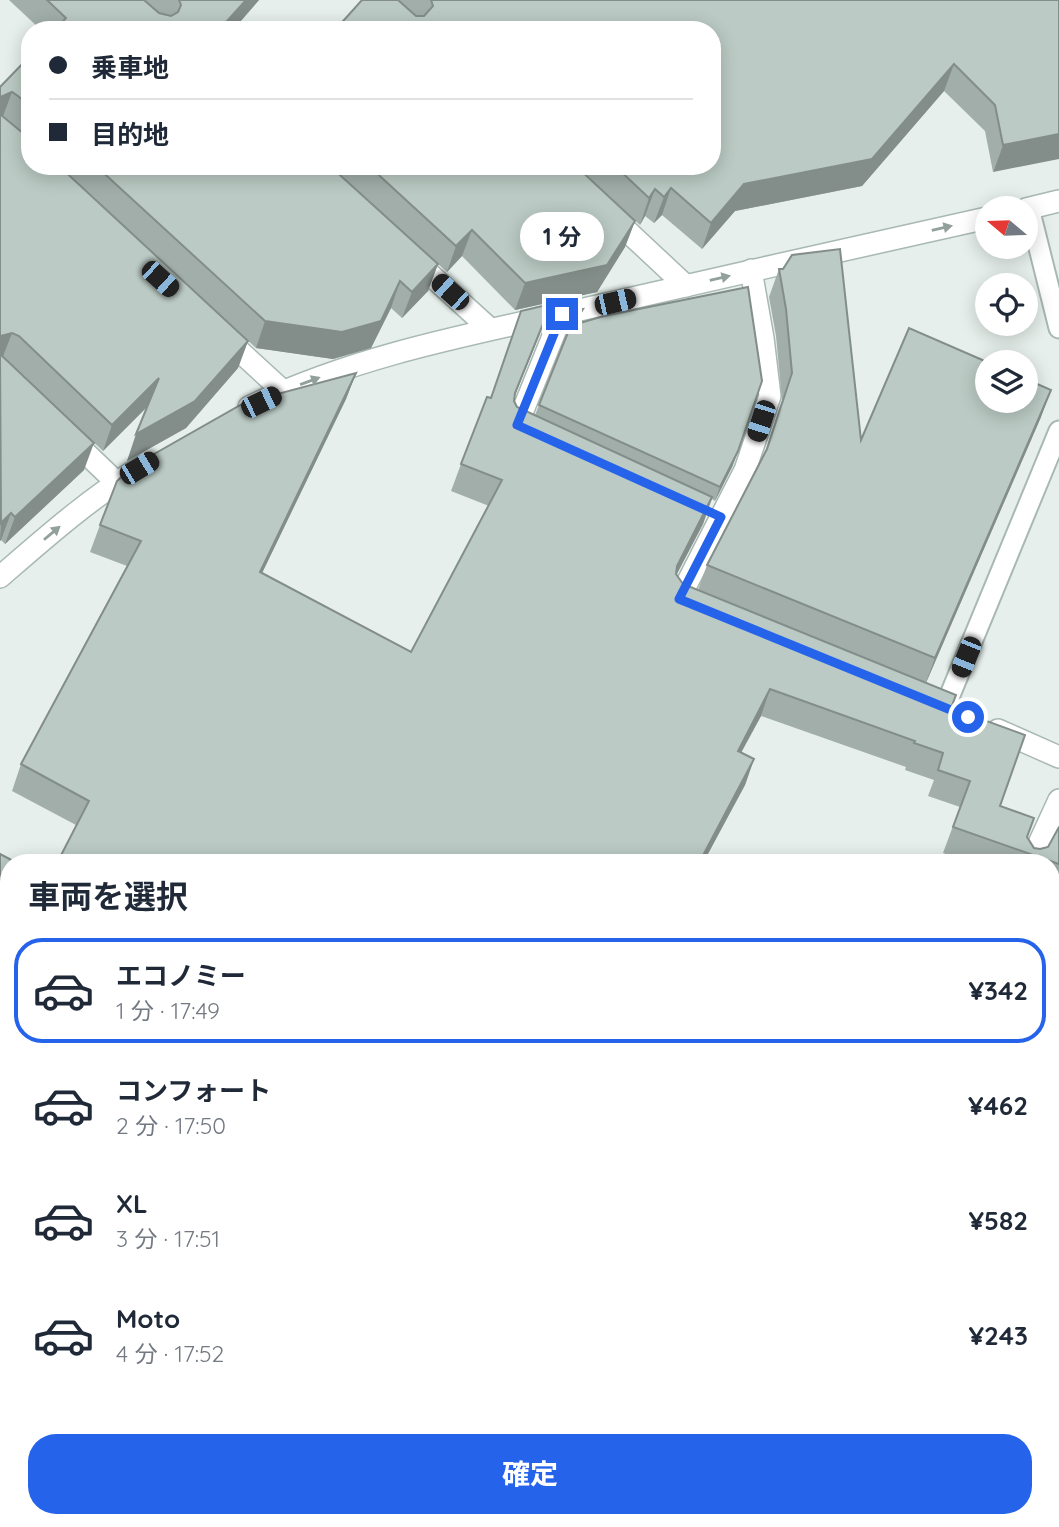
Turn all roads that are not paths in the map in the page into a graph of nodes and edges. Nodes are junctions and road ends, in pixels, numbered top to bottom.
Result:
1 (1059, 201) edge
2 (597, 203) edge
3 (1038, 206) edge
4 (975, 221) edge
5 (400, 247) edge
6 (1038, 250) edge
7 (751, 270) junction
8 (686, 286) junction
9 (562, 314) junction
10 (211, 326) edge
11 (1059, 328) edge
12 (490, 329) junction
13 (283, 391) junction
14 (48, 418) edge
15 (227, 419) edge
16 (1059, 431) edge
17 (542, 436) edge
18 (162, 454) edge
19 (117, 482) junction
20 (0, 578) edge
21 (704, 609) edge
22 (920, 697) edge
23 (952, 710) joint
24 (983, 724) edge
25 (1059, 757) edge
26 (1059, 800) edge
27 (1034, 854) edge

1 - 3 street
2 - 8 street
7 -> 4 street
5 - 12 street
6 - 11 lane
8 -> 7 street
7 - 21 street
8 - 9 street
9 - 12 street
9 - 17 street
10 - 13 street
13 -> 12 street
13 - 15 street
14 - 19 street
16 - 23 lane
18 - 19 street
20 -> 19 street
22 - 23 street
24 - 25 street
26 - 27 street

